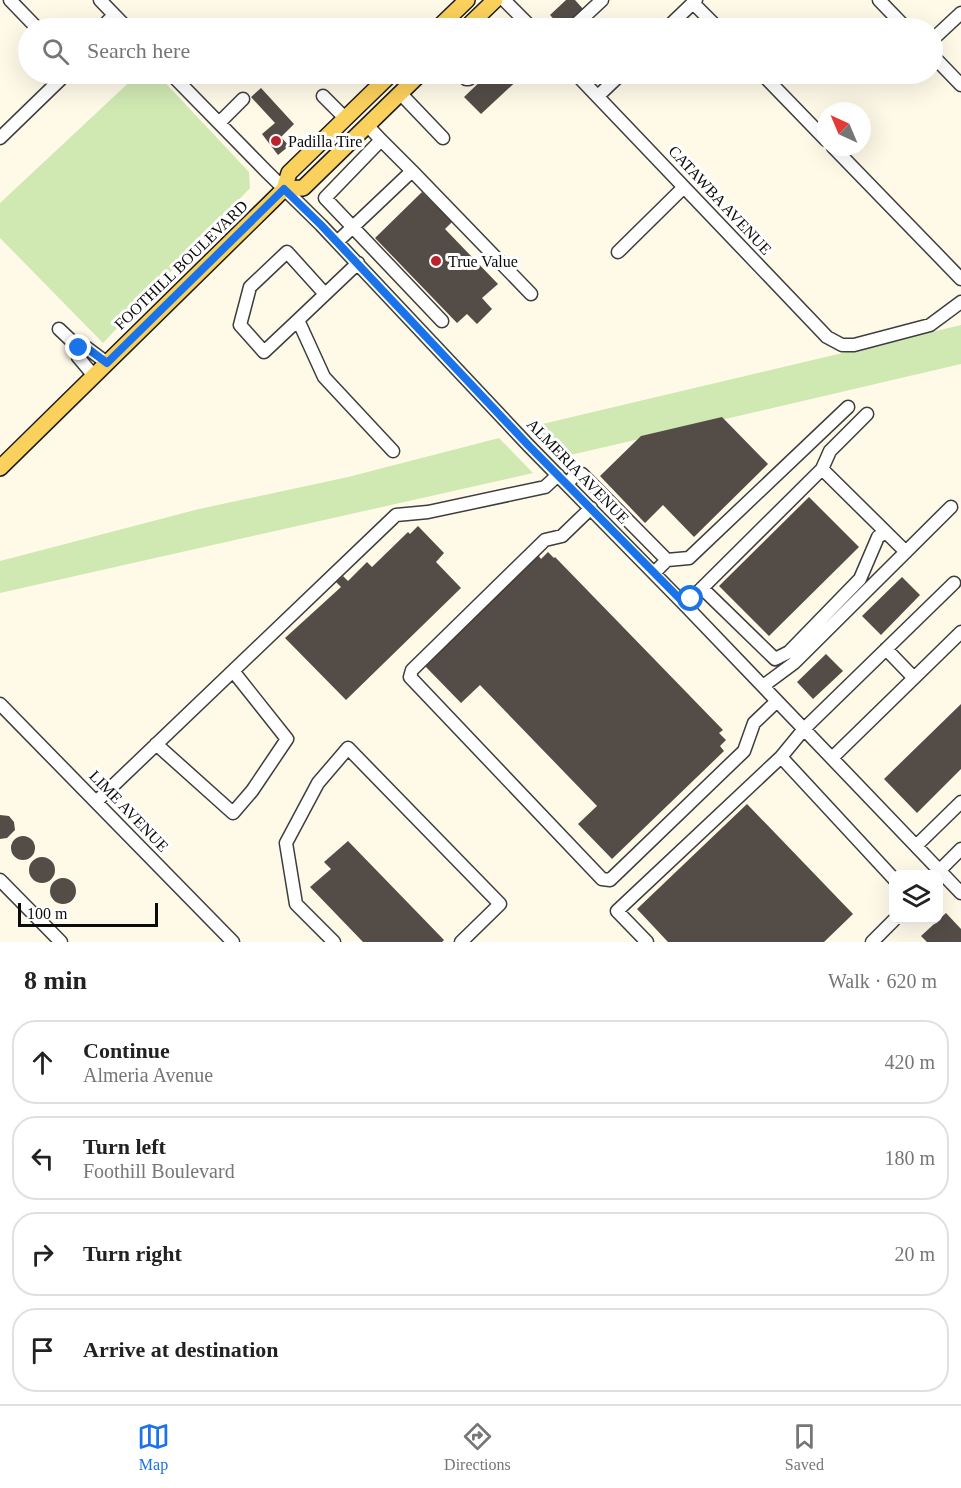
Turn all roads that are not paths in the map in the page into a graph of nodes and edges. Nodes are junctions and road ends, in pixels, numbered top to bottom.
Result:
1 (9, 0) edge
2 (100, 0) edge
3 (467, 0) edge
4 (495, 0) edge
5 (504, 0) edge
6 (602, 0) edge
7 (879, 0) edge
8 (695, 1) edge
9 (0, 7) edge
10 (961, 13) edge
11 (27, 18) edge
12 (115, 18) edge
13 (448, 18) edge
14 (476, 18) edge
15 (519, 18) edge
16 (583, 18) edge
17 (677, 18) edge
18 (709, 18) edge
19 (896, 18) edge
20 (943, 30) edge
21 (943, 66) edge
22 (56, 84) edge
23 (181, 84) edge
24 (381, 84) edge
25 (409, 84) edge
26 (586, 84) edge
27 (611, 84) edge
28 (772, 84) edge
29 (961, 85) edge
30 (400, 93) junction
31 (323, 96) dead end
32 (598, 96) junction
33 (243, 99) dead end
34 (345, 118) junction
35 (219, 123) junction
36 (367, 125) junction
37 (817, 131) edge
38 (0, 138) edge
39 (443, 138) dead end
40 (381, 140) junction
41 (842, 156) edge
42 (412, 171) junction
43 (684, 187) junction
44 (284, 189) junction
45 (352, 227) junction
46 (337, 242) junction
47 (618, 252) dead end
48 (358, 263) junction
49 (961, 279) edge
50 (403, 281) junction
51 (325, 294) junction
52 (531, 294) dead end
53 (388, 295) junction
54 (961, 302) edge
55 (297, 320) junction
56 (442, 321) dead end
57 (59, 329) dead end
58 (79, 348) junction
59 (107, 363) junction
60 (94, 376) junction
61 (848, 407) dead end
62 (867, 414) dead end
63 (393, 451) dead end
64 (0, 468) edge
65 (822, 469) junction
66 (562, 479) junction
67 (951, 507) dead end
68 (591, 508) junction
69 (885, 532) junction
70 (906, 552) junction
71 (667, 560) junction
72 (654, 573) junction
73 (954, 583) dead end
74 (702, 588) junction
75 (685, 604) junction
76 (961, 632) edge
77 (886, 649) junction
78 (233, 671) junction
79 (914, 678) junction
80 (763, 686) junction
81 (777, 701) junction
82 (0, 704) edge
83 (804, 729) junction
84 (156, 744) junction
85 (781, 757) junction
86 (832, 758) junction
87 (97, 801) junction
88 (961, 802) edge
89 (916, 846) junction
90 (961, 849) edge
91 (938, 870) edge
92 (942, 870) edge
93 (889, 874) edge
94 (943, 875) edge
95 (0, 880) edge
96 (961, 892) edge
97 (890, 924) edge
98 (61, 942) edge
99 (233, 942) edge
100 (334, 942) edge
101 (461, 942) edge
102 (647, 942) edge
103 (872, 942) edge

1 - 9 street
1 - 11 street
2 - 12 street
3 - 13 main road
4 - 14 main road
5 - 15 street
6 - 16 street
7 - 19 street
8 - 17 street
8 - 18 street
10 - 20 street
21 - 29 street
22 - 38 street
23 - 35 street, ALMERIA AVENUE
24 - 34 main road, FOOTHILL BOULEVARD
25 - 30 main road, FOOTHILL BOULEVARD
26 - 32 street, CATAWBA AVENUE
27 - 32 street
28 - 37 street
30 - 36 main road, FOOTHILL BOULEVARD
30 - 39 street
31 - 34 street
32 - 43 street, CATAWBA AVENUE
33 - 35 street
34 - 44 main road, FOOTHILL BOULEVARD
35 - 44 street, ALMERIA AVENUE
36 - 40 street
36 - 44 main road, FOOTHILL BOULEVARD
40 - 42 street
40 - 45 street
41 - 49 street
42 - 45 street
42 - 52 street
43 - 47 street
43 - 54 street, CATAWBA AVENUE
44 - 46 street, ALMERIA AVENUE
44 - 59 main road, FOOTHILL BOULEVARD
45 - 46 street
45 - 50 street
46 - 48 street, ALMERIA AVENUE
48 - 51 street
48 - 53 street, ALMERIA AVENUE
50 - 53 street
50 - 56 street
51 - 55 street
51 - 55 street
53 - 66 street, ALMERIA AVENUE
55 - 63 street
57 - 58 street
58 - 59 street
58 - 60 street
59 - 60 main road, FOOTHILL BOULEVARD
60 - 64 main road, FOOTHILL BOULEVARD
61 - 71 street
62 - 65 street
65 - 69 street
65 - 74 street
66 - 68 street, ALMERIA AVENUE
66 - 71 street
66 - 78 street
67 - 70 street
68 - 72 street, ALMERIA AVENUE
68 - 81 street
69 - 70 street
69 - 74 street
70 - 80 street
71 - 72 street
72 - 75 street, ALMERIA AVENUE
73 - 77 street
74 - 75 street
75 - 80 street, ALMERIA AVENUE
76 - 79 street
77 - 79 street
77 - 83 street
78 - 84 street
78 - 84 street
79 - 86 street
80 - 81 street, ALMERIA AVENUE
81 - 83 street, ALMERIA AVENUE
82 - 87 street, LIME AVENUE
83 - 85 street
83 - 86 street, ALMERIA AVENUE
84 - 87 street
85 - 93 street
85 - 102 street
86 - 89 street, ALMERIA AVENUE
87 - 99 street, LIME AVENUE
88 - 89 street
89 - 91 street, ALMERIA AVENUE
90 - 92 street
94 - 96 street, ALMERIA AVENUE
95 - 98 street
97 - 103 street
100 - 101 street

